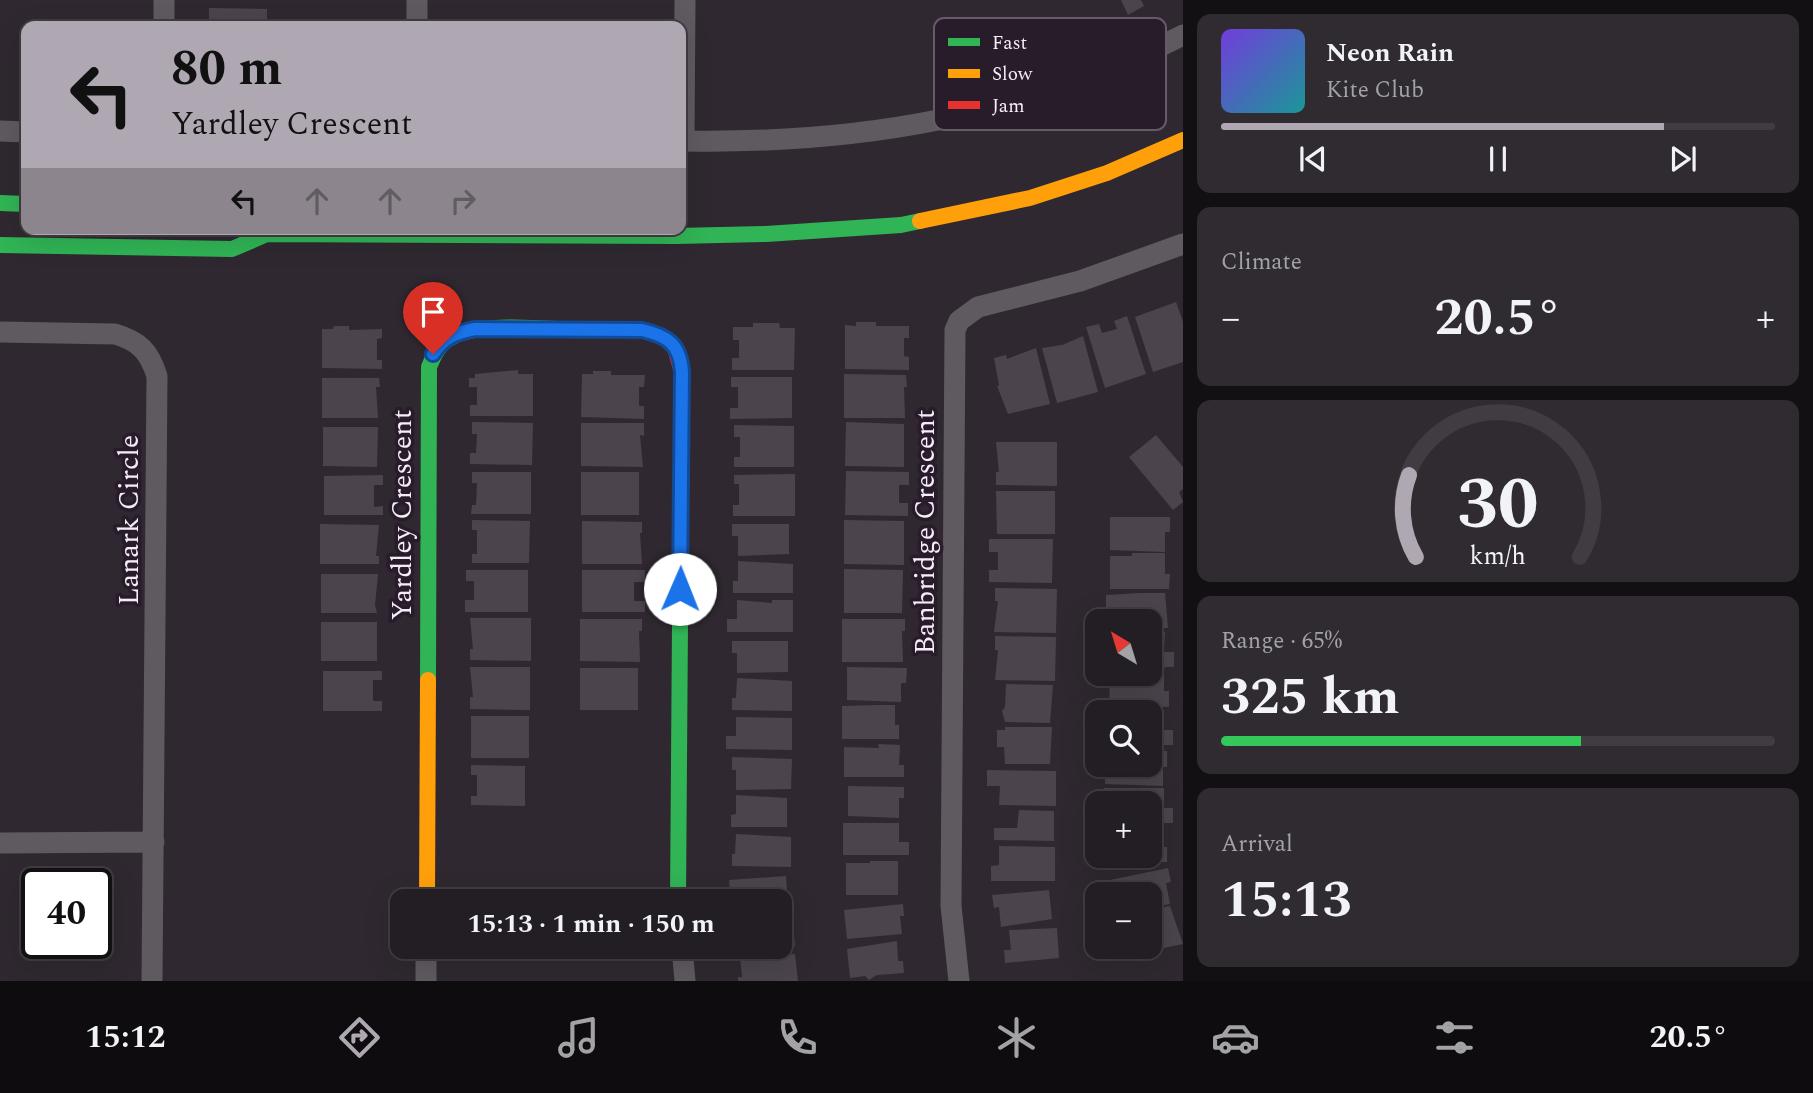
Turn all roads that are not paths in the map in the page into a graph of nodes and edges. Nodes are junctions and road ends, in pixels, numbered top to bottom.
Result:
1 (164, 0) edge
2 (417, 0) edge
3 (685, 0) edge
4 (164, 21) edge
5 (417, 21) edge
6 (685, 21) edge
7 (1183, 35) edge
8 (1166, 43) edge
9 (934, 122) edge
10 (0, 131) edge
11 (21, 132) edge
12 (1183, 139) edge
13 (686, 141) edge
14 (0, 203) edge
15 (21, 204) edge
16 (257, 235) edge
17 (594, 235) edge
18 (1183, 244) edge
19 (0, 245) edge
20 (0, 332) edge
21 (154, 842) junction
22 (0, 843) edge
23 (426, 889) edge
24 (678, 889) edge
25 (426, 959) edge
26 (683, 959) edge
27 (152, 981) edge
28 (426, 981) edge
29 (685, 981) edge
30 (959, 981) edge

1 - 4 street
2 - 5 street
3 - 6 street
7 - 8 street
9 - 13 street
10 - 11 street
12 - 17 street
14 - 15 street
16 - 19 street
18 - 30 street, Banbridge Crescent
20 - 21 street, Lanark Circle
21 - 22 street
21 - 27 street, Lanark Circle
23 - 24 street, Yardley Crescent
25 - 28 street
26 - 29 street

